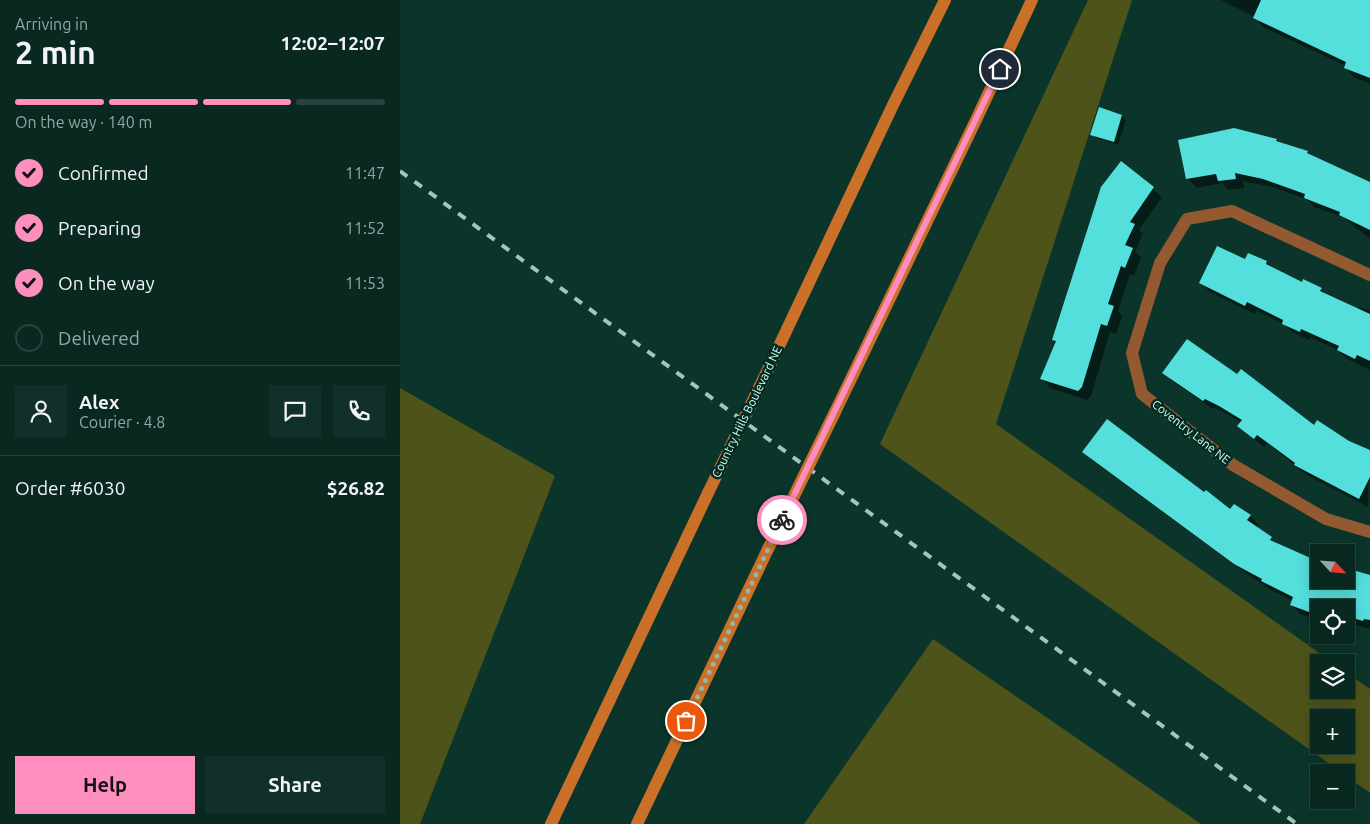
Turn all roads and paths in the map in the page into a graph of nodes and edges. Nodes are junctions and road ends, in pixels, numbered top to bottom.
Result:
1 (945, 0) edge
2 (1032, 0) edge
3 (1370, 275) edge
4 (1370, 532) edge
5 (551, 824) edge
6 (637, 824) edge

1 - 5 main road, Country Hills Boulevard NE, bridge
2 - 6 main road, bridge
3 - 4 street, Coventry Lane NE

